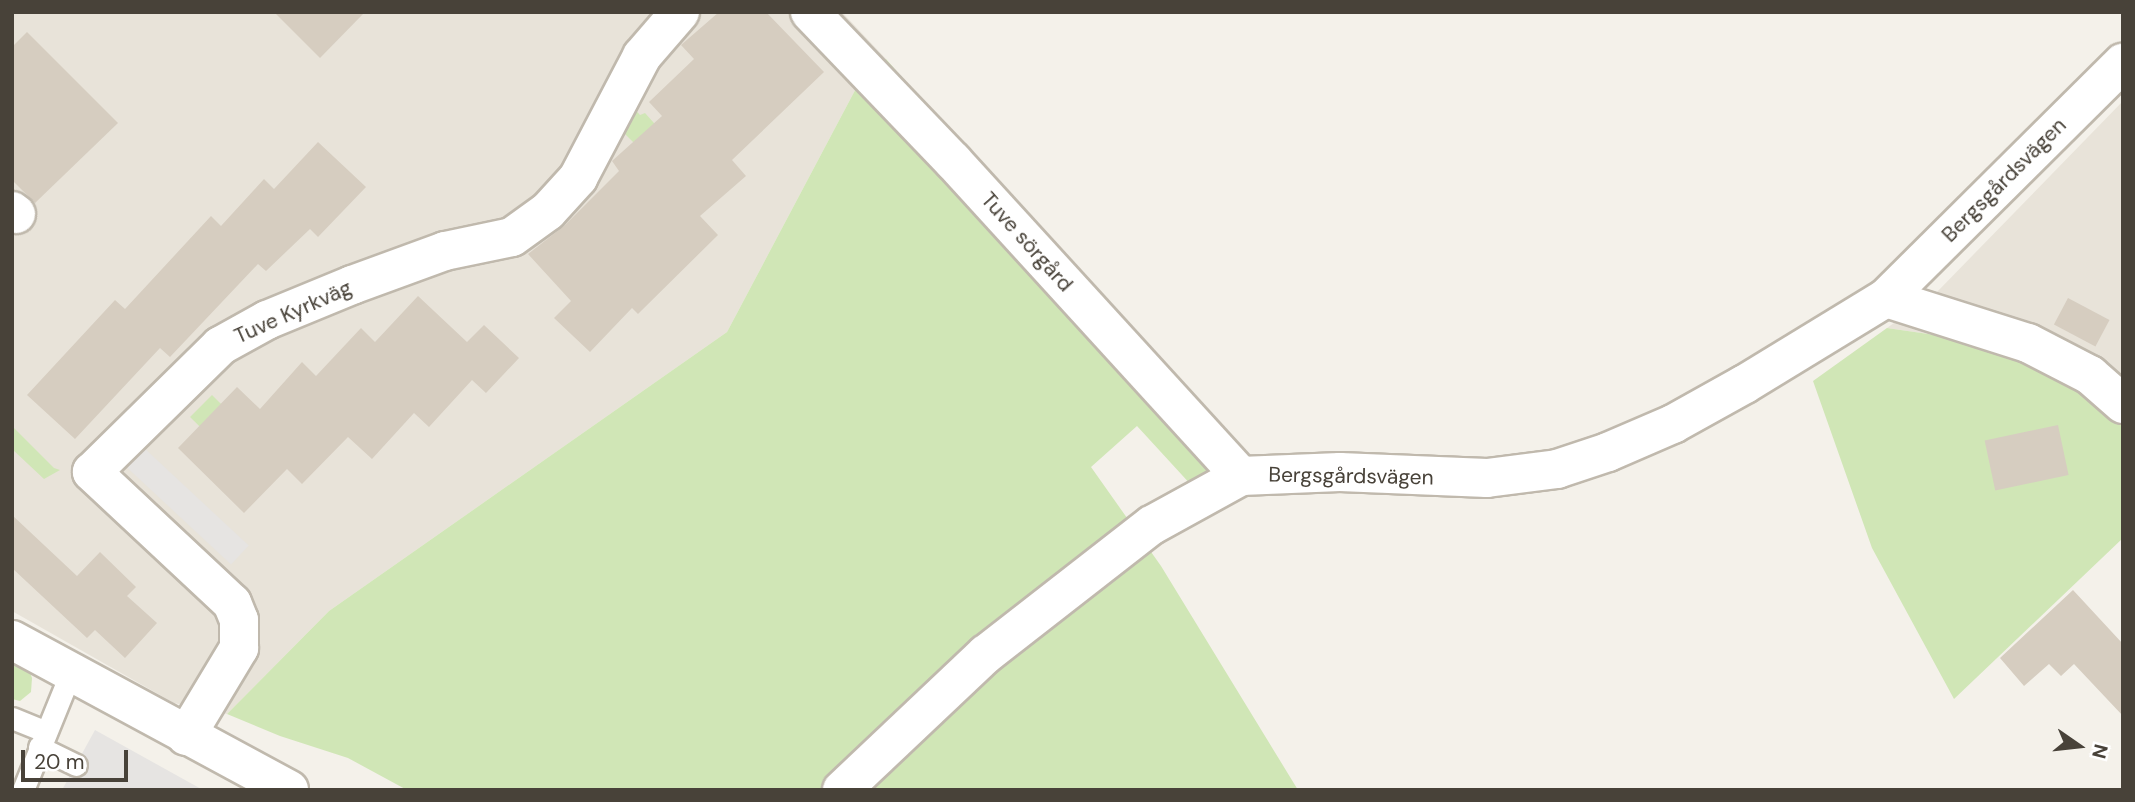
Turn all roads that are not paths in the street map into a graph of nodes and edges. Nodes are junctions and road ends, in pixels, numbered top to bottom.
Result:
1 (680, 12) edge
2 (810, 12) edge
3 (2123, 64) edge
4 (1886, 298) junction
5 (2123, 404) edge
6 (1241, 476) junction
7 (12, 640) edge
8 (71, 672) junction
9 (12, 718) edge
10 (186, 736) junction
11 (42, 739) junction
12 (76, 765) dead end
13 (23, 790) edge
14 (289, 790) edge
15 (842, 790) edge

1 - 10 street, Tuve Kyrkväg
2 - 6 street, Tuve sörgård
3 - 4 street, Bergsgårdsvägen
4 - 5 street
4 - 6 street, Bergsgårdsvägen
6 - 15 street, Bergsgårdsvägen
7 - 8 street
8 - 10 street
8 - 11 lane
9 - 11 lane
10 - 14 street
11 - 12 lane
11 - 13 lane

